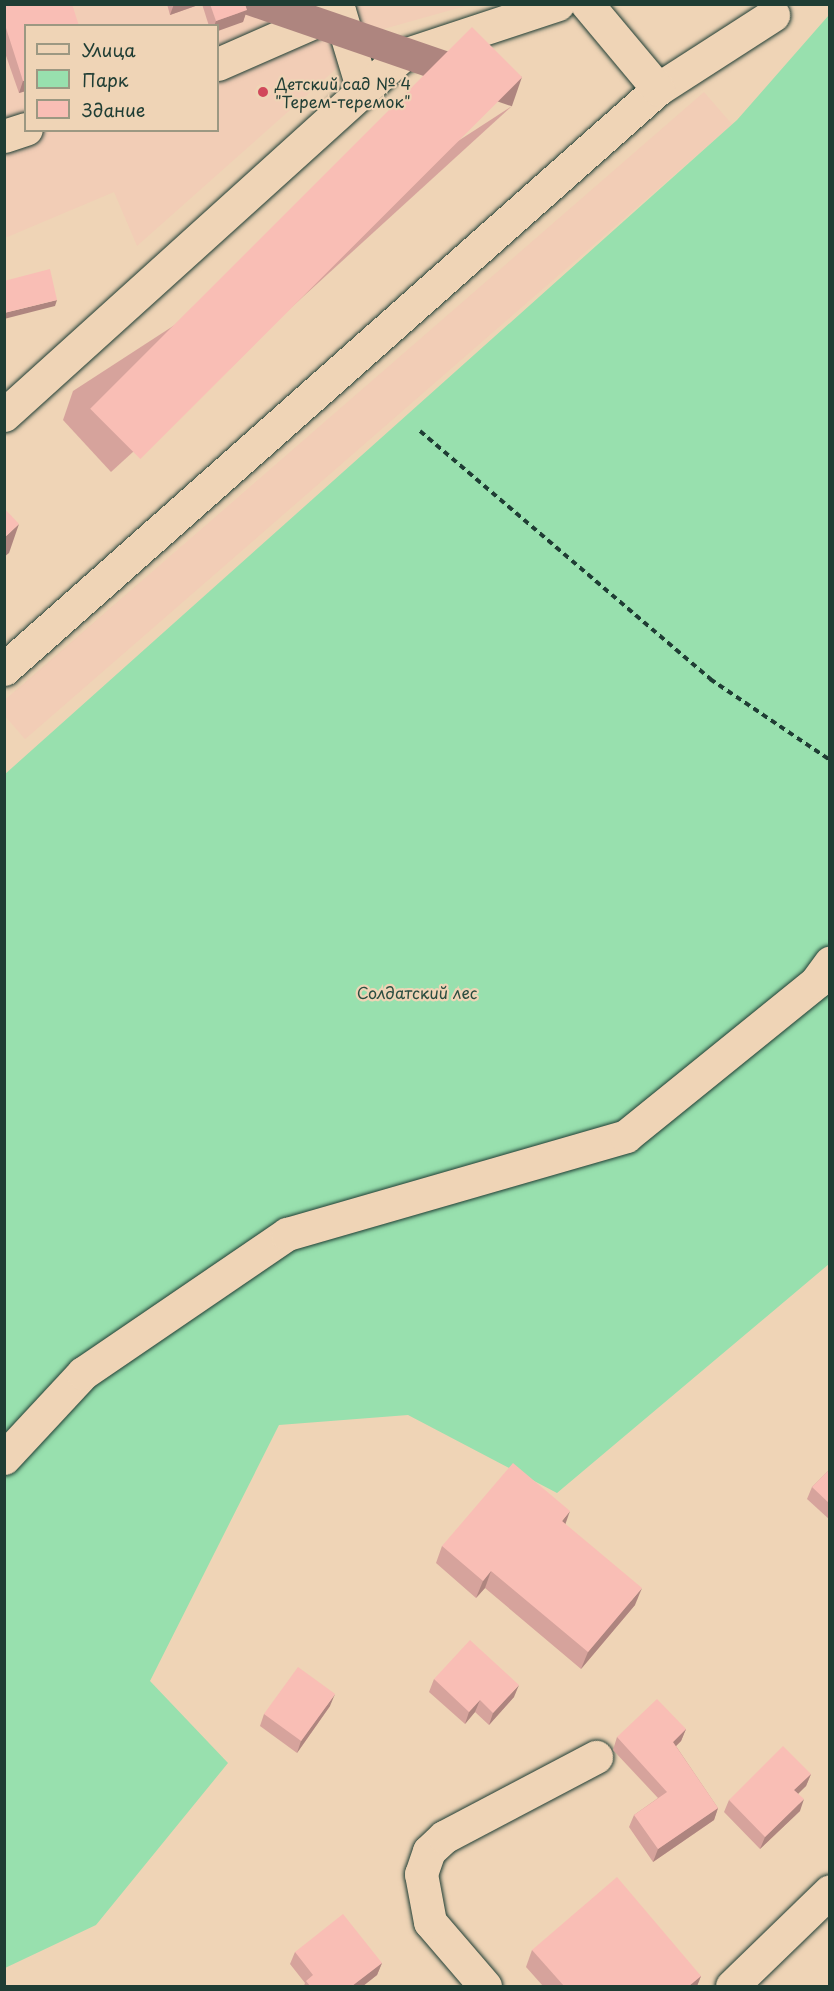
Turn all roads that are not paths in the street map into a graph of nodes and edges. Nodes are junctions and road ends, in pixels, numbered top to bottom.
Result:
1 (558, 4) edge
2 (587, 4) edge
3 (338, 8) edge
4 (773, 15) dead end
5 (219, 64) edge
6 (658, 89) junction
7 (363, 90) junction
8 (24, 130) edge
9 (4, 136) edge
10 (4, 415) edge
11 (4, 669) edge
12 (830, 963) edge
13 (4, 1458) edge
14 (596, 1757) dead end
15 (830, 1891) edge
16 (485, 1986) edge
17 (732, 1986) edge

1 - 7 street
2 - 6 street
3 - 5 street
3 - 7 street
4 - 6 street
6 - 11 street
7 - 10 street
8 - 9 street
12 - 13 street
14 - 16 street
15 - 17 street

